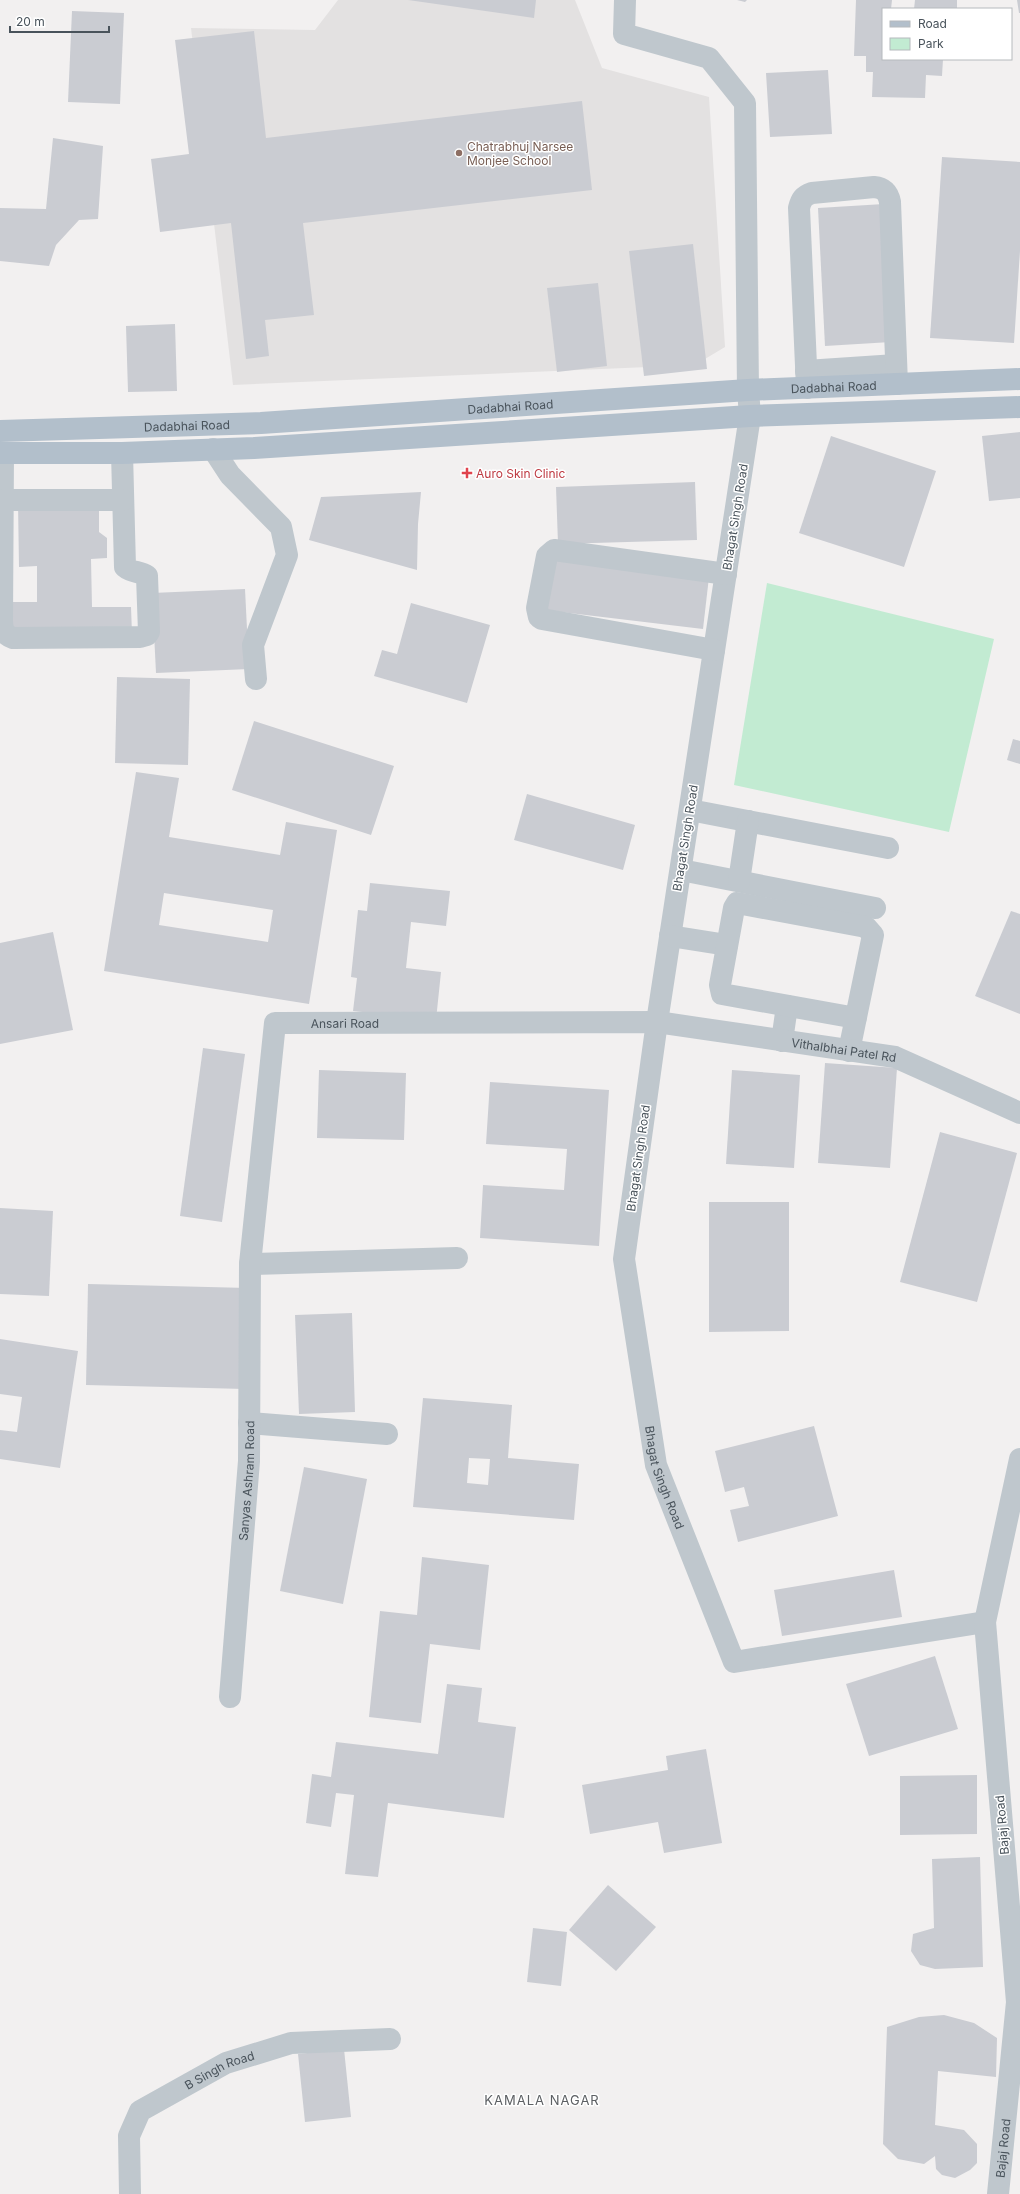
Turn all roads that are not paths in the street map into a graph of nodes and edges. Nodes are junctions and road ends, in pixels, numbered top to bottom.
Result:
1 (625, 0) edge
2 (897, 374) junction
3 (807, 379) junction
4 (1020, 379) edge
5 (748, 390) junction
6 (1020, 407) edge
7 (750, 416) junction
8 (0, 431) edge
9 (213, 449) junction
10 (1, 453) edge
11 (122, 453) junction
12 (2, 500) junction
13 (123, 500) junction
14 (720, 573) junction
15 (1, 620) edge
16 (707, 649) junction
17 (256, 679) dead end
18 (690, 810) junction
19 (748, 821) junction
20 (888, 848) dead end
21 (681, 870) junction
22 (739, 881) junction
23 (875, 908) dead end
24 (670, 936) junction
25 (727, 945) junction
26 (788, 1006) junction
27 (856, 1018) junction
28 (657, 1022) junction
29 (782, 1041) junction
30 (849, 1051) junction
31 (1020, 1113) edge
32 (457, 1258) dead end
33 (250, 1264) junction
34 (249, 1423) junction
35 (387, 1434) dead end
36 (1020, 1459) edge
37 (985, 1622) junction
38 (230, 1697) dead end
39 (390, 2039) dead end
40 (130, 2194) edge
41 (998, 2194) edge

1 - 5 street, Bhagat Singh Road
2 - 3 main road, Dadabhai Road
2 - 3 street
2 - 4 main road, Dadabhai Road
3 - 5 main road, Dadabhai Road
5 - 7 street, Bhagat Singh Road
5 - 8 main road, Dadabhai Road
6 - 7 main road, Dadabhai Road
7 - 9 main road, Dadabhai Road
7 - 14 street, Bhagat Singh Road
9 - 11 main road, Dadabhai Road
9 - 17 street
10 - 11 main road, Dadabhai Road
10 - 12 street
11 - 13 street
12 - 13 street
12 - 15 street
13 - 15 street
14 - 16 street, Bhagat Singh Road
14 - 16 street
16 - 18 street, Bhagat Singh Road
18 - 19 street
18 - 21 street, Bhagat Singh Road
19 - 20 street
19 - 22 street
21 - 22 street
21 - 24 street, Bhagat Singh Road
22 - 23 street
24 - 25 street
24 - 28 street, Bhagat Singh Road
25 - 26 street
25 - 27 street
26 - 27 street
26 - 29 street
27 - 30 street
28 - 29 street, Vithalbhai Patel Rd
28 - 33 street, Ansari Road
28 - 37 street, Bhagat Singh Road
29 - 30 street, Vithalbhai Patel Rd
30 - 31 street, Vithalbhai Patel Rd
32 - 33 street
33 - 34 street, Sanyas Ashram Road
34 - 35 street
34 - 38 street, Sanyas Ashram Road
36 - 37 street, Bajaj Road
37 - 41 street, Bajaj Road
39 - 40 street, B Singh Road

